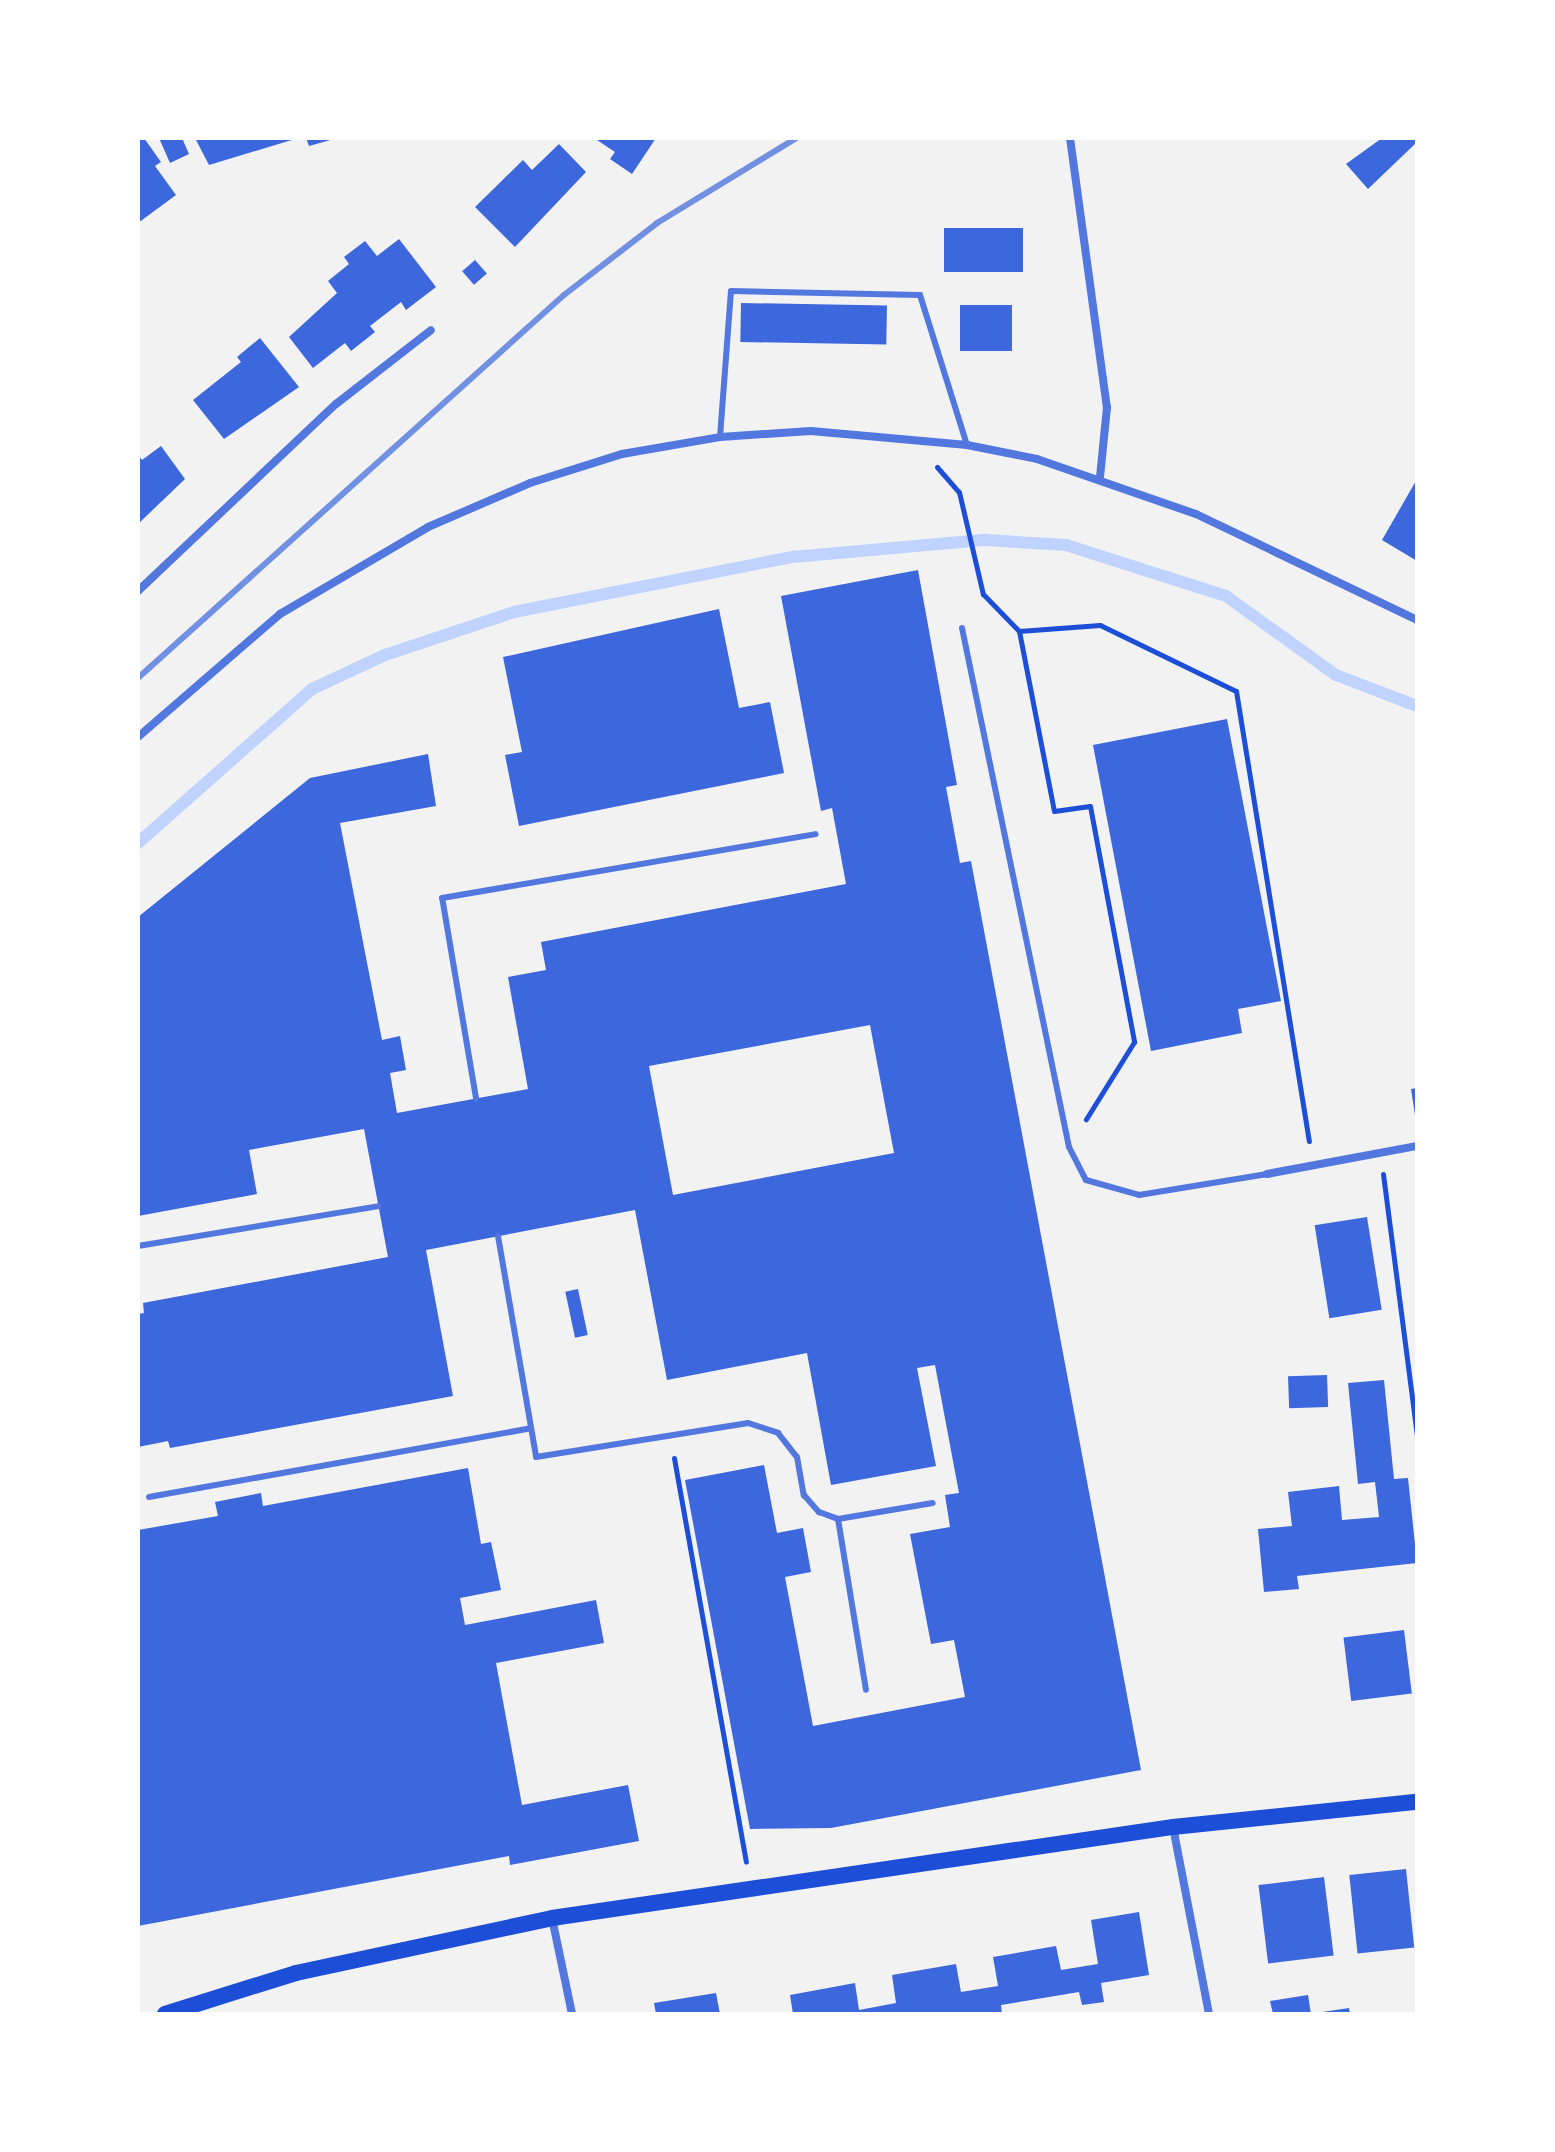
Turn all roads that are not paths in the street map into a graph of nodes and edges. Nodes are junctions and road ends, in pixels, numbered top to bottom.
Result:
1 (1070, 138) edge
2 (431, 330) dead end
3 (720, 437) junction
4 (967, 445) junction
5 (1100, 477) junction
6 (138, 591) edge
7 (1417, 620) edge
8 (962, 628) dead end
9 (138, 737) edge
10 (816, 834) dead end
11 (476, 1098) dead end
12 (1417, 1146) edge
13 (1267, 1174) joint
14 (379, 1206) dead end
15 (498, 1236) dead end
16 (138, 1246) edge
17 (531, 1428) junction
18 (149, 1497) dead end
19 (933, 1503) dead end
20 (838, 1519) junction
21 (866, 1690) dead end
22 (1417, 1802) edge
23 (1173, 1827) junction
24 (552, 1918) junction
25 (165, 2014) edge
26 (572, 2014) edge
27 (1209, 2014) edge

1 - 5 street
2 - 6 street
3 - 4 street
3 - 4 lane
3 - 9 street
4 - 5 street
5 - 7 street
8 - 13 lane
10 - 11 lane
12 - 13 street
14 - 16 lane
15 - 17 lane
17 - 18 lane
17 - 20 lane
19 - 20 lane
20 - 21 lane
22 - 23 main road
23 - 24 main road
23 - 27 street
24 - 25 main road
24 - 26 street

